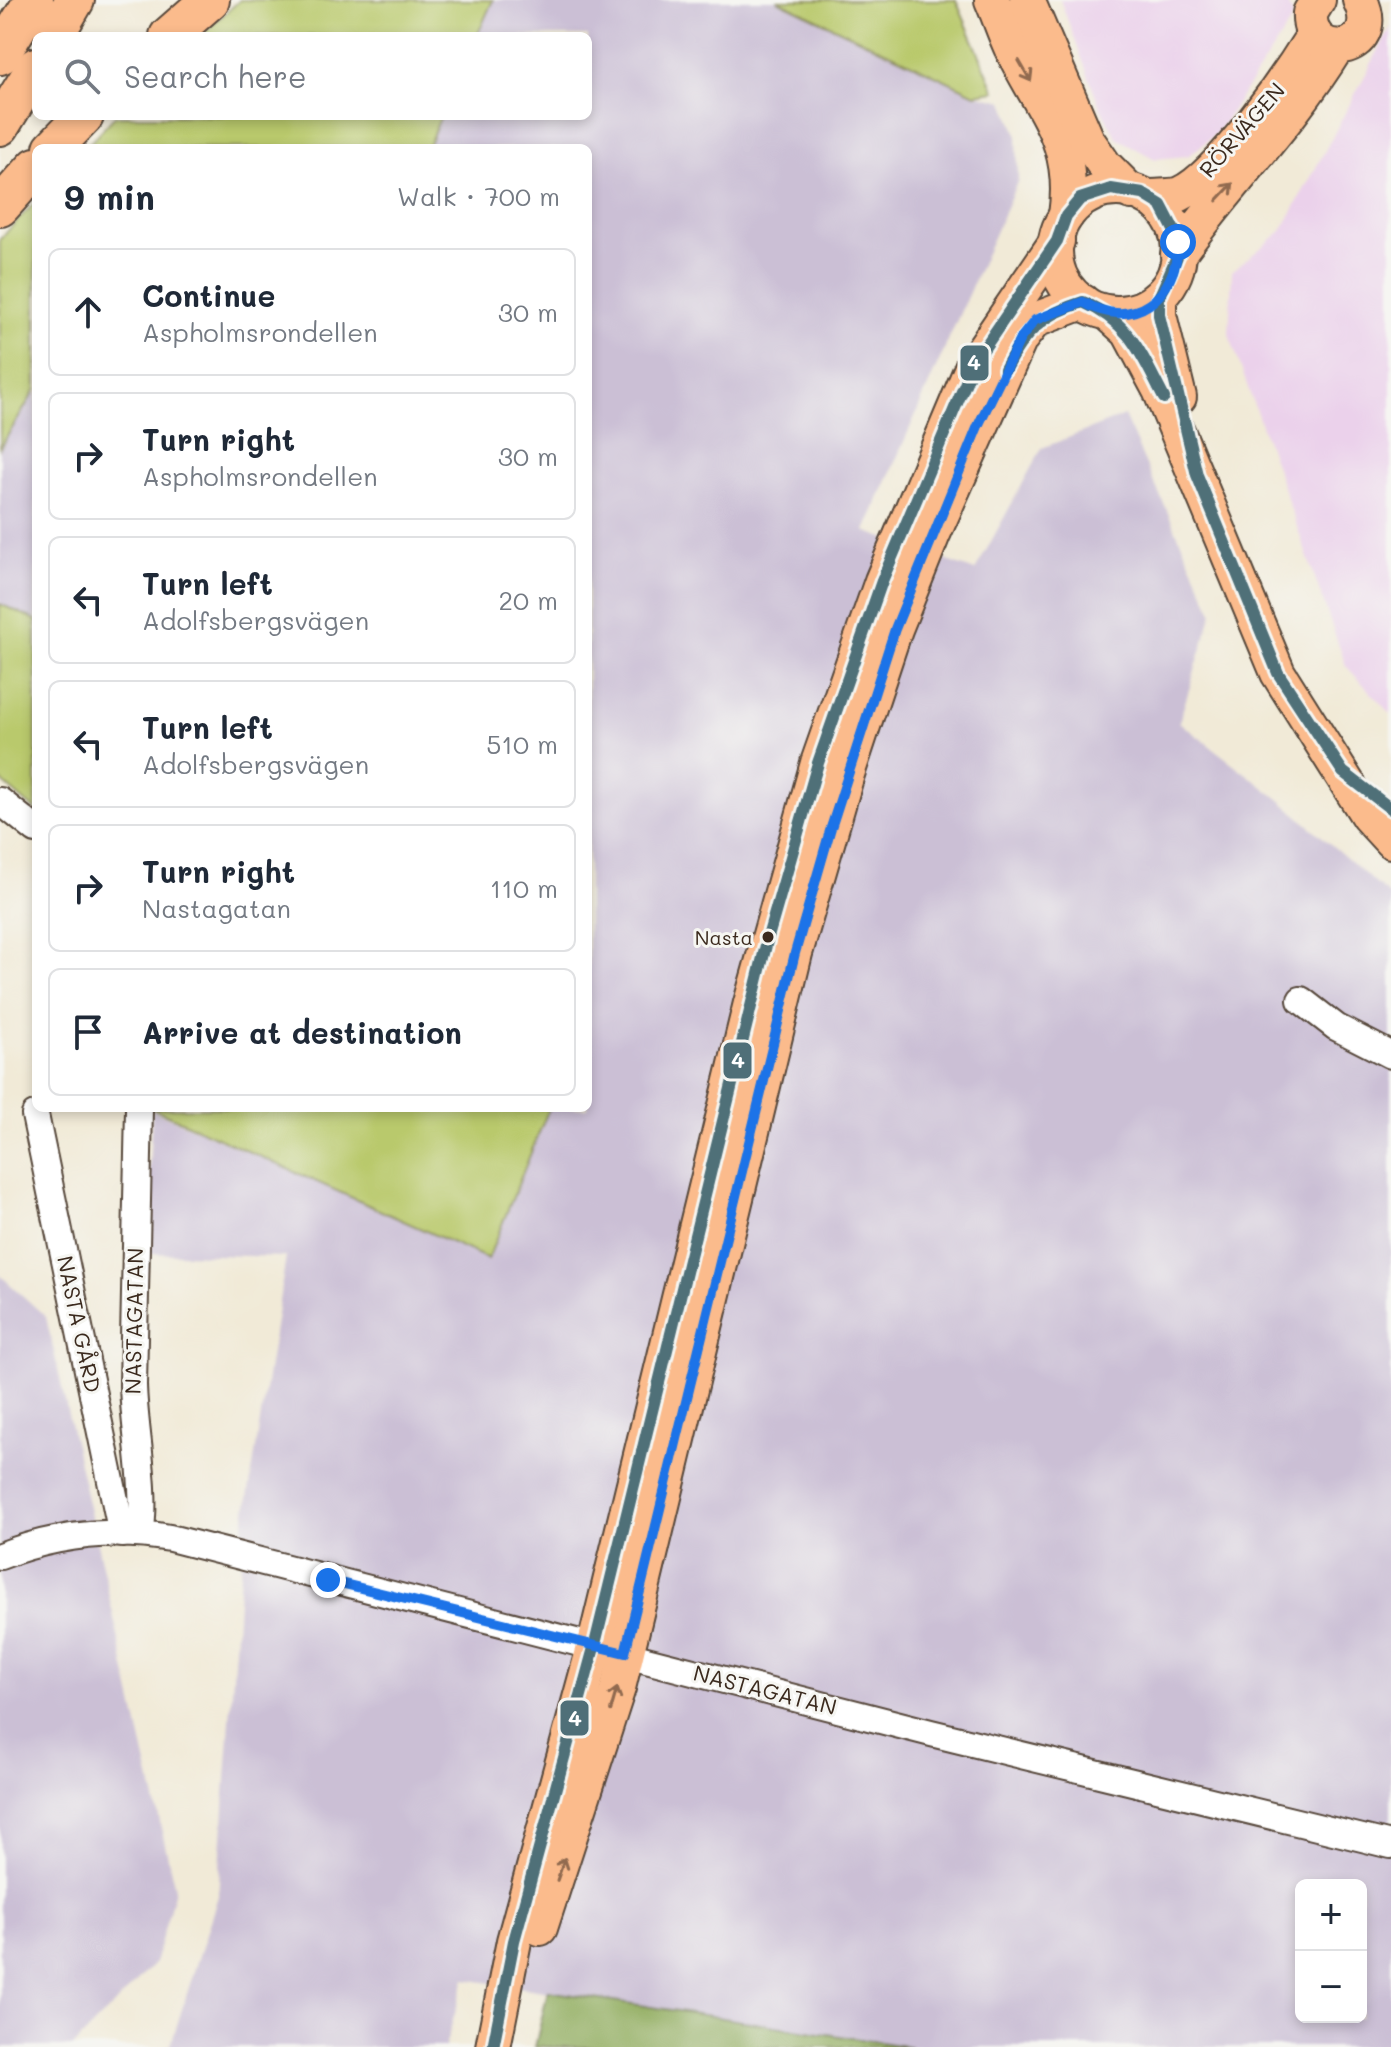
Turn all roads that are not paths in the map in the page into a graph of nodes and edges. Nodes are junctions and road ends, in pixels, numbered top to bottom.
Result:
1 (27, 0) edge
2 (34, 0) edge
3 (75, 0) edge
4 (210, 0) edge
5 (992, 0) edge
6 (1027, 0) edge
7 (1318, 0) edge
8 (1360, 0) edge
9 (0, 17) edge
10 (56, 32) edge
11 (174, 32) edge
12 (1325, 41) junction
13 (0, 55) edge
14 (32, 74) edge
15 (80, 120) edge
16 (0, 126) edge
17 (57, 144) edge
18 (32, 171) edge
19 (1140, 194) junction
20 (0, 207) edge
21 (1061, 228) junction
22 (1178, 254) junction
23 (1159, 298) junction
24 (1095, 308) junction
25 (1197, 475) junction
26 (896, 586) junction
27 (1343, 772) junction
28 (0, 801) edge
29 (1391, 809) edge
30 (32, 827) edge
31 (1391, 841) edge
32 (1301, 1000) dead end
33 (1391, 1055) edge
34 (139, 1112) edge
35 (35, 1115) dead end
36 (131, 1533) junction
37 (0, 1556) edge
38 (610, 1649) junction
39 (1391, 1845) edge
40 (493, 2047) edge

1 - 9 highway
2 - 13 highway
3 - 10 highway
4 - 11 highway
5 -> 21 main road
6 - 19 main road
7 - 12 main road
8 - 12 main road
12 - 19 main road, RÖRVÄGEN
22 -> 12 main road
14 - 16 highway
15 - 17 highway
18 - 20 highway
19 - 21 main road
19 - 22 main road
21 - 24 main road
21 - 26 main road
22 - 23 main road
23 - 24 main road
23 - 25 main road
24 - 25 main road
24 - 26 main road
25 - 27 main road
26 - 38 main road
27 - 29 main road
27 - 31 main road
28 - 30 street
32 - 33 street
34 - 36 street, NASTAGATAN
35 - 36 street, NASTA GÅRD
36 - 37 street, NASTAGATAN
36 - 38 street, NASTAGATAN
38 - 39 street, NASTAGATAN
38 - 40 main road

